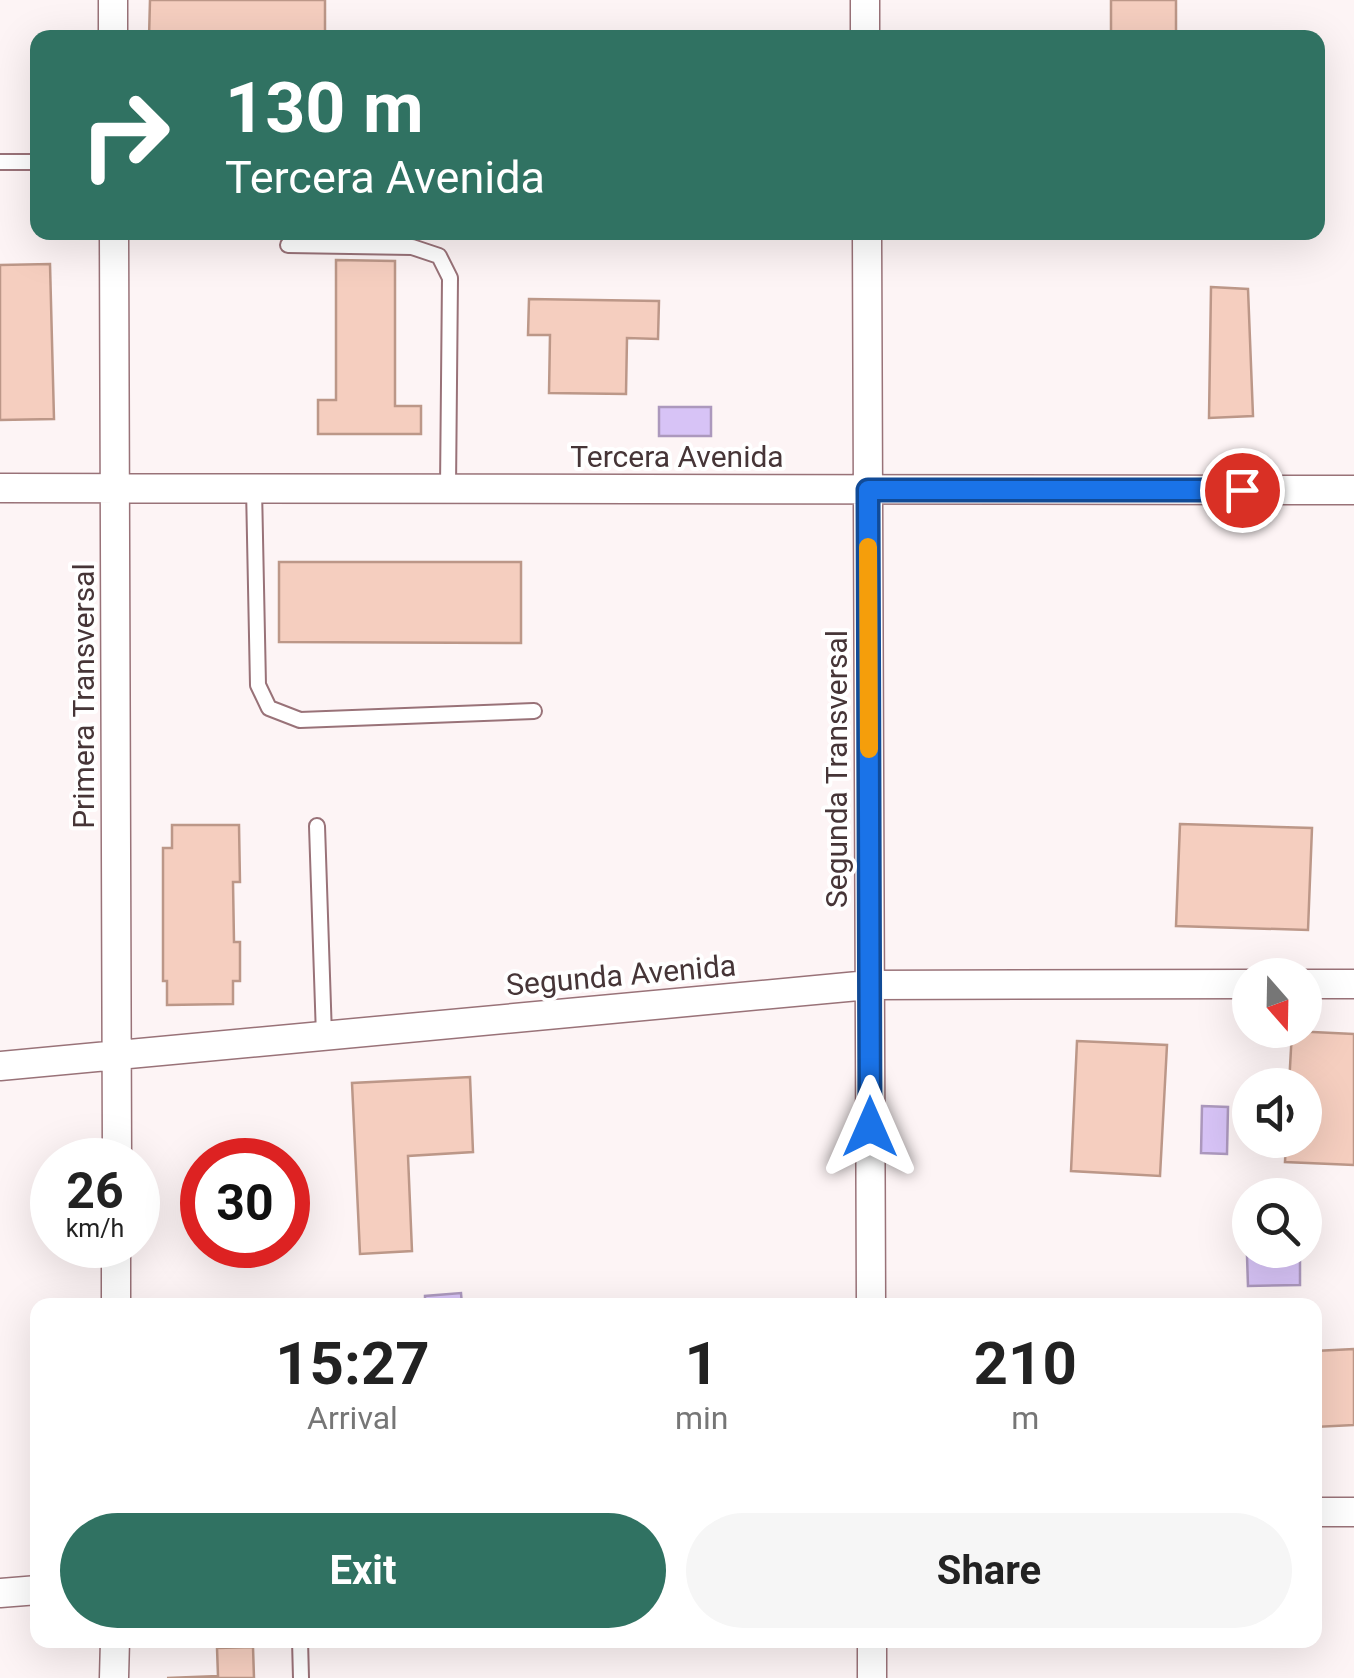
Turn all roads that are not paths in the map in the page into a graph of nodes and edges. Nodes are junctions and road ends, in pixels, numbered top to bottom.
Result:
1 (113, 0) edge
2 (865, 0) edge
3 (114, 30) edge
4 (865, 30) edge
5 (0, 162) edge
6 (30, 162) edge
7 (114, 240) edge
8 (866, 240) edge
9 (288, 245) dead end
10 (114, 487) junction
11 (254, 487) junction
12 (448, 487) junction
13 (0, 488) edge
14 (868, 490) junction
15 (1354, 490) edge
16 (534, 711) dead end
17 (317, 826) dead end
18 (1232, 984) edge
19 (1322, 984) edge
20 (1354, 984) edge
21 (869, 985) junction
22 (324, 1036) junction
23 (117, 1055) junction
24 (0, 1066) edge
25 (117, 1138) edge
26 (116, 1268) edge
27 (116, 1298) edge
28 (870, 1298) edge
29 (1322, 1512) edge
30 (1354, 1512) edge
31 (30, 1591) edge
32 (0, 1593) edge
33 (115, 1648) edge
34 (300, 1648) edge
35 (872, 1648) edge
36 (114, 1678) edge
37 (301, 1678) edge
38 (872, 1678) edge

1 - 3 street
2 - 4 street
5 - 6 lane
7 - 10 street, Primera Transversal
8 - 14 street, Segunda Transversal
9 - 12 lane
10 - 11 street, Tercera Avenida
10 - 13 street, Tercera Avenida
10 - 23 street, Primera Transversal
11 - 12 street, Tercera Avenida
11 - 16 lane
12 - 14 street, Tercera Avenida
14 - 15 street, Tercera Avenida
14 - 21 street, Segunda Transversal
17 - 22 lane
18 - 21 street, Segunda Avenida
19 - 20 street
21 - 22 street, Segunda Avenida
21 - 28 street, Segunda Transversal
22 - 23 street, Segunda Avenida
23 - 24 street, Segunda Avenida
23 - 25 street, Primera Transversal
26 - 27 street
29 - 30 street
31 - 32 street
33 - 36 street
34 - 37 lane
35 - 38 street

